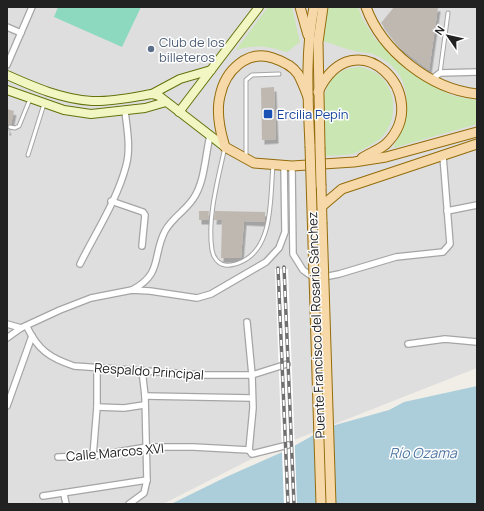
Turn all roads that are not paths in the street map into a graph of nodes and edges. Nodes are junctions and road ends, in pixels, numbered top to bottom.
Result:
1 (32, 7) edge
2 (259, 7) edge
3 (300, 7) edge
4 (314, 7) edge
5 (324, 7) edge
6 (366, 7) edge
7 (448, 13) dead end
8 (7, 27) edge
9 (21, 33) junction
10 (309, 40) junction
11 (7, 65) edge
12 (211, 70) junction
13 (477, 72) edge
14 (440, 73) junction
15 (280, 74) dead end
16 (7, 75) edge
17 (432, 79) junction
18 (7, 90) edge
19 (318, 92) junction
20 (152, 94) junction
21 (477, 94) edge
22 (308, 97) junction
23 (30, 98) junction
24 (166, 102) junction
25 (44, 104) junction
26 (125, 111) junction
27 (178, 112) junction
28 (308, 116) junction
29 (319, 117) junction
30 (10, 127) dead end
31 (477, 132) edge
32 (210, 136) junction
33 (477, 144) edge
34 (225, 147) junction
35 (28, 155) dead end
36 (443, 156) junction
37 (246, 160) junction
38 (354, 162) junction
39 (273, 166) junction
40 (288, 166) junction
41 (111, 201) junction
42 (477, 205) edge
43 (322, 206) junction
44 (447, 211) junction
45 (142, 246) dead end
46 (80, 264) dead end
47 (132, 290) junction
48 (247, 322) dead end
49 (7, 324) edge
50 (24, 328) junction
51 (32, 336) junction
52 (7, 338) edge
53 (477, 342) edge
54 (408, 344) dead end
55 (287, 364) dead end
56 (97, 368) junction
57 (142, 370) junction
58 (252, 374) junction
59 (145, 396) junction
60 (251, 398) junction
61 (144, 405) junction
62 (7, 406) edge
63 (97, 407) junction
64 (288, 445) dead end
65 (147, 447) junction
66 (249, 450) junction
67 (93, 456) junction
68 (58, 457) dead end
69 (147, 480) junction
70 (64, 494) junction
71 (43, 496) dead end
72 (66, 504) edge
73 (129, 504) edge
74 (321, 504) edge
75 (330, 504) edge

1 - 9 street
2 - 12 main road
3 - 10 main road
4 - 10 main road
5 - 19 main road, Puente Francisco del Rosario Sánchez
6 - 17 main road
7 - 14 lane
8 - 9 street
9 - 11 street
10 - 22 main road, Puente Francisco del Rosario Sánchez
12 - 20 main road
12 - 27 main road
13 - 14 street
14 - 17 street
15 - 37 lane
16 - 20 main road
17 - 21 main road
18 - 23 main road
19 - 29 main road, Puente Francisco del Rosario Sánchez
19 - 38 main road
20 - 24 main road
22 - 28 main road, Puente Francisco del Rosario Sánchez
22 - 34 main road
23 - 25 main road
23 - 30 lane
24 - 26 main road
24 - 27 main road
25 - 26 main road
25 - 35 lane
26 - 41 street
27 - 32 main road
28 - 29 main road
28 - 74 main road, Puente Francisco del Rosario Sánchez, bridge
29 - 43 main road, Puente Francisco del Rosario Sánchez, bridge
31 - 38 main road
32 - 34 main road
32 - 47 street
33 - 36 main road
34 - 37 main road
34 - 39 lane
36 - 43 main road
36 - 44 street
37 - 39 main road
38 - 40 main road
39 - 40 main road
40 - 44 street
40 - 47 street
41 - 45 street
41 - 46 street
42 - 44 street
43 - 75 main road, Puente Francisco del Rosario Sánchez, bridge
47 - 50 street
48 - 58 street
49 - 50 street
50 - 51 street, Respaldo Principal
50 - 52 street
51 - 56 street, Respaldo Principal
51 - 62 street
53 - 54 street
55 - 58 street, Respaldo Principal
56 - 57 street, Respaldo Principal
56 - 63 street
57 - 58 street, Respaldo Principal
57 - 59 street
58 - 60 street
59 - 60 street
59 - 61 street
60 - 66 street
61 - 63 street
61 - 65 street
63 - 67 street
64 - 66 street, Calle Marcos XVI
65 - 66 street, Calle Marcos XVI
65 - 67 street, Calle Marcos XVI
65 - 69 street
67 - 68 street, Calle Marcos XVI
69 - 70 street
69 - 73 street
70 - 71 street
70 - 72 street

